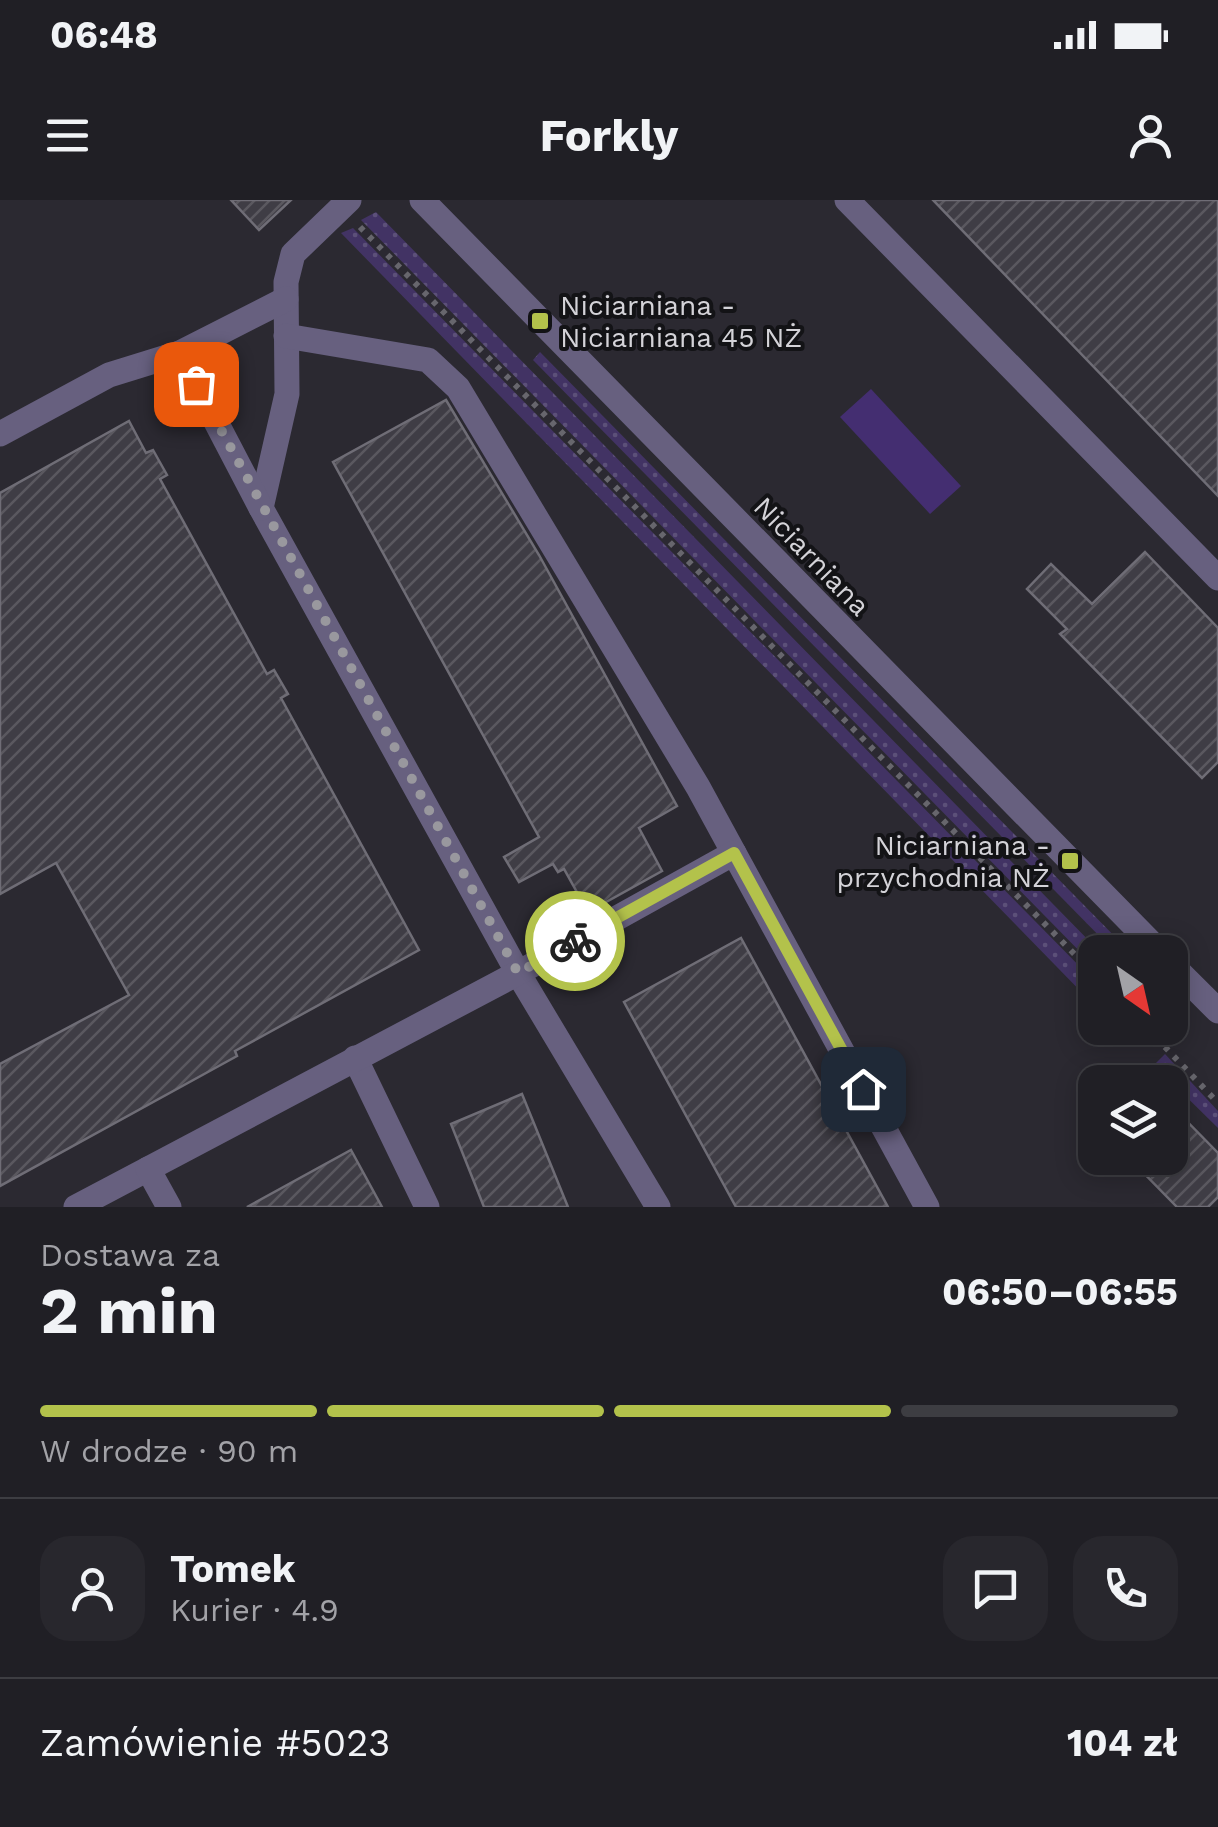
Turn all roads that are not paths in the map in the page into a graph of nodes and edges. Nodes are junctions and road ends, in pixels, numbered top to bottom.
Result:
1 (422, 200) edge
2 (847, 200) edge
3 (353, 212) edge
4 (286, 299) junction
5 (286, 336) junction
6 (180, 353) junction
7 (0, 434) edge
8 (261, 508) junction
9 (1218, 578) edge
10 (734, 853) junction
11 (1143, 935) edge
12 (518, 973) junction
13 (1188, 981) edge
14 (1218, 1011) edge
15 (354, 1058) junction
16 (148, 1168) junction
17 (76, 1207) edge
18 (169, 1207) edge
19 (427, 1207) edge
20 (658, 1207) edge
21 (927, 1207) edge

1 - 11 street, Niciarniana
2 - 9 street
3 - 4 street
4 - 5 street
4 - 6 street
5 - 8 street
5 - 10 street
6 - 7 street
6 - 8 street
8 - 12 street
10 - 12 street
10 - 21 street
12 - 15 street
12 - 20 street
13 - 14 street
15 - 16 street
15 - 19 street
16 - 17 street
16 - 18 street

